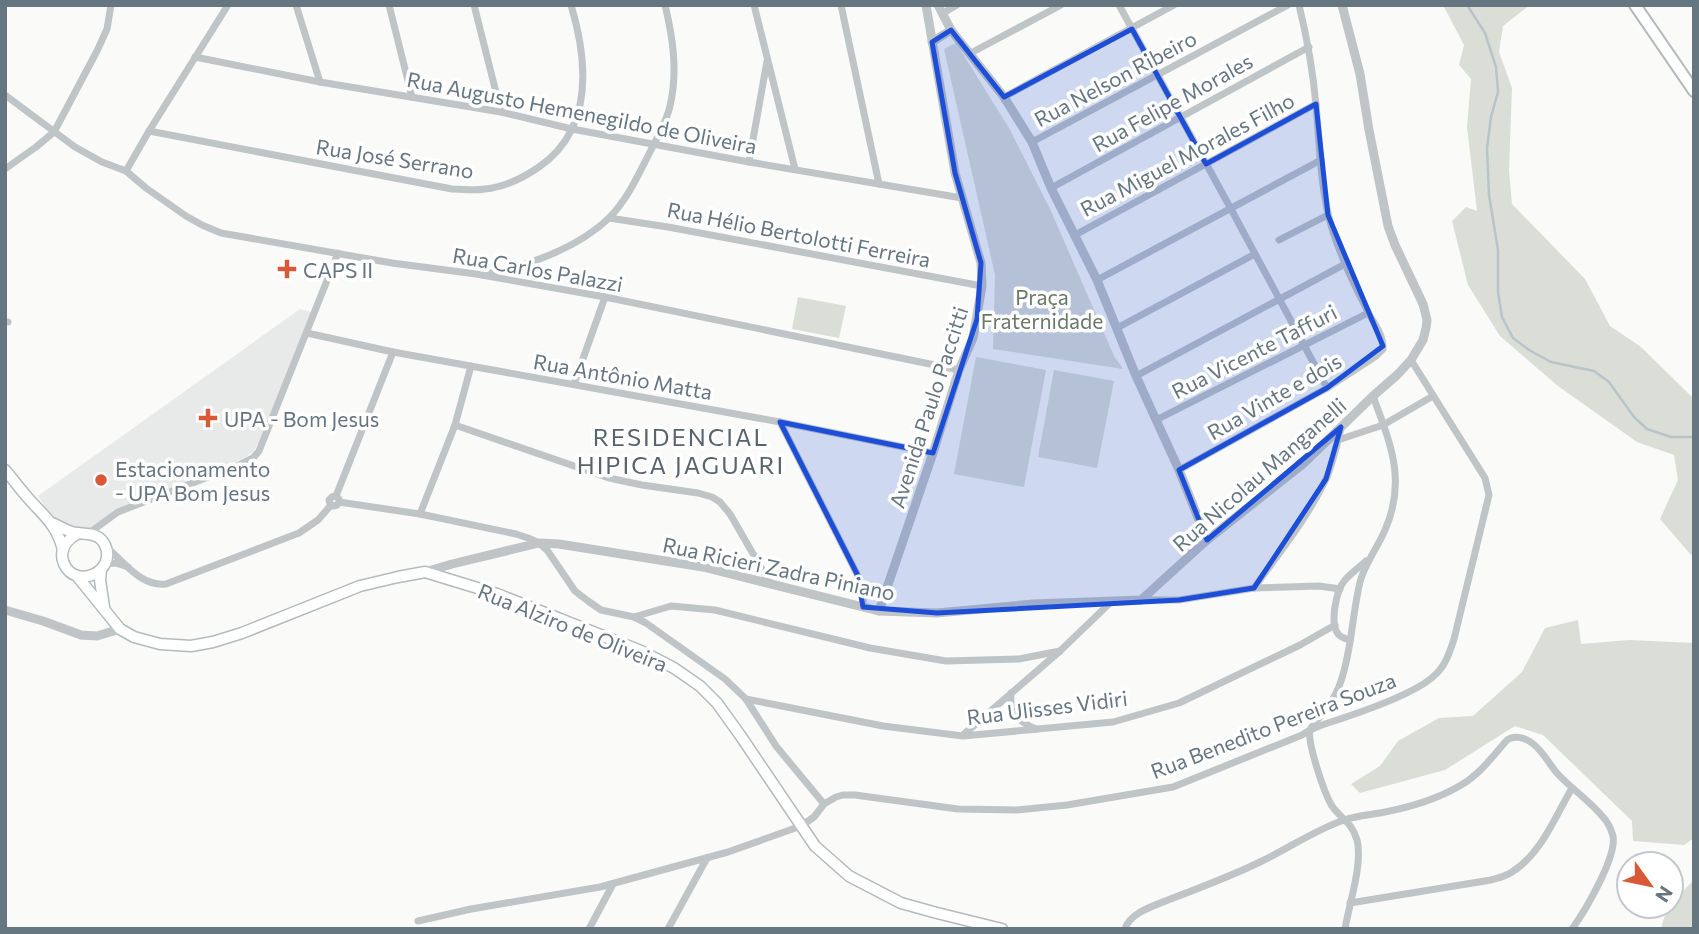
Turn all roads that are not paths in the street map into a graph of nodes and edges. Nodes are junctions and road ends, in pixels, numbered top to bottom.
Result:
1 (111, 5) edge
2 (228, 5) edge
3 (296, 5) edge
4 (388, 5) edge
5 (474, 5) edge
6 (571, 5) edge
7 (665, 5) edge
8 (754, 5) edge
9 (841, 5) edge
10 (926, 5) edge
11 (957, 5) edge
12 (1061, 5) edge
13 (1119, 5) edge
14 (1174, 5) edge
15 (1288, 5) edge
16 (1299, 5) edge
17 (1342, 5) edge
18 (1635, 5) edge
19 (941, 9) edge
20 (1132, 29) junction
21 (951, 30) junction
22 (932, 42) junction
23 (1309, 47) junction
24 (970, 54) junction
25 (195, 57) junction
26 (767, 57) junction
27 (1157, 75) junction
28 (320, 82) junction
29 (1694, 91) edge
30 (5, 95) edge
31 (412, 97) junction
32 (1004, 97) junction
33 (1316, 104) junction
34 (501, 112) junction
35 (1181, 118) junction
36 (572, 129) junction
37 (149, 131) junction
38 (54, 132) junction
39 (1032, 142) junction
40 (654, 143) junction
41 (1321, 160) junction
42 (748, 162) junction
43 (1206, 164) junction
44 (5, 169) edge
45 (795, 169) junction
46 (126, 171) junction
47 (879, 184) junction
48 (1051, 188) junction
49 (962, 198) junction
50 (1231, 209) junction
51 (1328, 215) junction
52 (609, 218) junction
53 (1075, 235) junction
54 (1279, 240) dead end
55 (338, 253) junction
56 (1255, 254) junction
57 (1345, 264) junction
58 (476, 274) junction
59 (1097, 280) junction
60 (982, 286) junction
61 (604, 297) junction
62 (1279, 300) junction
63 (1368, 313) junction
64 (1117, 328) junction
65 (307, 333) junction
66 (1303, 345) junction
67 (393, 352) junction
68 (1411, 360) junction
69 (471, 366) junction
70 (959, 370) junction
71 (1136, 376) junction
72 (574, 384) junction
73 (1326, 388) junction
74 (1433, 396) junction
75 (1373, 397) junction
76 (1156, 420) junction
77 (780, 422) junction
78 (455, 425) junction
79 (1383, 425) junction
80 (1341, 427) junction
81 (1338, 440) junction
82 (933, 453) junction
83 (5, 470) edge
84 (1179, 470) junction
85 (335, 501) junction
86 (420, 514) junction
87 (105, 522) junction
88 (52, 523) junction
89 (84, 533) junction
90 (1207, 540) junction
91 (103, 543) junction
92 (539, 543) junction
93 (63, 551) junction
94 (1372, 555) junction
95 (103, 567) junction
96 (129, 568) junction
97 (1359, 568) junction
98 (425, 572) junction
99 (78, 576) junction
100 (1361, 580) junction
101 (770, 583) junction
102 (1254, 588) junction
103 (1340, 589) junction
104 (1141, 600) junction
105 (1111, 602) junction
106 (863, 607) junction
107 (104, 608) junction
108 (5, 610) edge
109 (880, 611) junction
110 (634, 617) junction
111 (1335, 625) junction
112 (121, 629) junction
113 (1350, 640) junction
114 (1060, 651) junction
115 (1011, 693) junction
116 (747, 699) junction
117 (1037, 729) junction
118 (1310, 729) junction
119 (963, 736) junction
120 (1572, 788) junction
121 (824, 804) junction
122 (1346, 819) junction
123 (801, 826) junction
124 (707, 858) junction
125 (613, 884) junction
126 (1350, 903) junction
127 (418, 921) dead end
128 (589, 929) edge
129 (668, 929) edge
130 (1002, 929) edge
131 (1125, 929) edge
132 (1345, 929) edge
133 (1572, 929) edge

1 - 38 street
2 - 25 street
3 - 28 street
4 - 31 street
5 - 34 street
6 - 36 street, Rua José Serrano
7 - 40 street
8 - 26 street
9 - 47 street
10 - 22 street, Avenida Paulo Paccitti
11 - 19 street
12 - 24 street
13 - 20 street
14 - 20 street
15 - 27 street, Rua Nelson Ribeiro
16 - 23 street
17 - 68 street, Rua Nicolau Manganelli
18 - 29 main road
19 - 21 street
20 - 27 street
20 - 32 street
21 - 22 street
21 - 24 street
22 - 49 street, Avenida Paulo Paccitti
23 - 33 street
23 - 35 street, Rua Felipe Morales
24 - 32 street
25 - 28 street, Rua Augusto Hemenegildo de Oliveira
25 - 37 street
26 - 42 street
26 - 45 street
27 - 35 street
27 - 39 street, Rua Nelson Ribeiro
28 - 31 street, Rua Augusto Hemenegildo de Oliveira
30 - 38 street, Rua Carlos Palazzi
31 - 34 street, Rua Augusto Hemenegildo de Oliveira
32 - 39 street
33 - 41 street
33 - 43 street, Rua Miguel Morales Filho
34 - 36 street, Rua Augusto Hemenegildo de Oliveira
35 - 43 street
35 - 48 street, Rua Felipe Morales
36 - 37 street, Rua José Serrano
36 - 40 street, Rua Augusto Hemenegildo de Oliveira
37 - 46 street
38 - 44 street
38 - 46 street, Rua Carlos Palazzi
39 - 48 street
40 - 42 street, Rua Augusto Hemenegildo de Oliveira
40 - 52 street
41 - 50 street
41 - 51 street
42 - 45 street, Rua Augusto Hemenegildo de Oliveira
43 - 50 street
43 - 53 street, Rua Miguel Morales Filho
45 - 47 street, Rua Augusto Hemenegildo de Oliveira
46 - 55 street, Rua Carlos Palazzi
47 - 49 street, Rua Augusto Hemenegildo de Oliveira
48 - 53 street
49 - 60 street, Avenida Paulo Paccitti
50 - 56 street
50 - 59 street
51 - 54 street
51 - 57 street
52 - 58 street
52 - 60 street, Rua Hélio Bertolotti Ferreira
53 - 59 street
55 - 58 street, Rua Carlos Palazzi
55 - 65 street
56 - 62 street
56 - 64 street
57 - 62 street
57 - 63 street
58 - 61 street, Rua Carlos Palazzi
59 - 64 street
60 - 70 street, Avenida Paulo Paccitti
61 - 70 street, Rua Carlos Palazzi
61 - 72 street
62 - 66 street
62 - 71 street
63 - 66 street, Rua Vicente Taffuri
63 - 73 street, Rua Vinte e dois
64 - 71 street
65 - 67 street, Rua Antônio Matta
65 - 87 street
66 - 73 street
66 - 76 street, Rua Vicente Taffuri
67 - 69 street, Rua Antônio Matta
67 - 85 street
68 - 74 street
68 - 75 street, Rua Nicolau Manganelli
69 - 72 street, Rua Antônio Matta
69 - 78 street
70 - 82 street, Avenida Paulo Paccitti
71 - 76 street
72 - 77 street, Rua Antônio Matta
73 - 84 street, Rua Vinte e dois
74 - 79 street
74 - 118 street, Rua Benedito Pereira Souza
75 - 79 street
75 - 80 street, Rua Nicolau Manganelli
76 - 84 street
77 - 82 street, Rua Antônio Matta
77 - 106 street
78 - 86 street
78 - 101 street
79 - 81 street
79 - 94 street
80 - 81 street
80 - 90 street, Rua Nicolau Manganelli
81 - 102 street
82 - 109 street, Avenida Paulo Paccitti
83 - 88 main road, Rua Alziro de Oliveira
84 - 90 street
85 - 86 street
85 - 96 street
86 - 92 street
87 - 89 street
87 - 91 street
88 - 89 main road, Rua Alziro de Oliveira
88 - 93 main road, Rua Alziro de Oliveira
89 - 91 main road, Rua Alziro de Oliveira
89 - 93 main road
90 - 104 street, Rua Nicolau Manganelli
91 - 95 main road
91 - 96 street
92 - 98 street, Rua Ricieri Zadra Piniano
92 - 101 street, Rua Ricieri Zadra Piniano
92 - 110 street
93 - 99 main road, Rua Alziro de Oliveira
94 - 97 street
94 - 100 street
95 - 96 street
95 - 99 main road
95 - 107 main road
97 - 100 street
97 - 103 street
98 - 112 main road, Rua Alziro de Oliveira
98 - 123 main road, Rua Alziro de Oliveira
99 - 107 main road, Rua Alziro de Oliveira
100 - 113 street
101 - 106 street, Rua Ricieri Zadra Piniano
102 - 103 street, Rua Ricieri Zadra Piniano
102 - 104 street, Rua Ricieri Zadra Piniano
103 - 111 street
104 - 105 street, Rua Ricieri Zadra Piniano
105 - 109 street, Rua Ricieri Zadra Piniano
105 - 114 street
106 - 109 street, Rua Ricieri Zadra Piniano
107 - 112 main road, Rua Alziro de Oliveira
108 - 112 street
110 - 114 street
110 - 116 street
111 - 113 street
111 - 117 street, Rua Ulisses Vidiri
113 - 118 street
114 - 115 street
115 - 117 street
115 - 119 street
116 - 119 street, Rua Ulisses Vidiri
116 - 121 street
117 - 119 street, Rua Ulisses Vidiri
118 - 121 street, Rua Benedito Pereira Souza
118 - 122 street
120 - 122 street
120 - 126 street
120 - 133 street
121 - 123 street, Rua Benedito Pereira Souza
122 - 126 street
122 - 131 street
123 - 124 street, Rua Benedito Pereira Souza
123 - 130 main road, Rua Alziro de Oliveira
124 - 125 street, Rua Benedito Pereira Souza
124 - 129 street
125 - 127 street, Rua Benedito Pereira Souza
125 - 128 street
126 - 132 street

